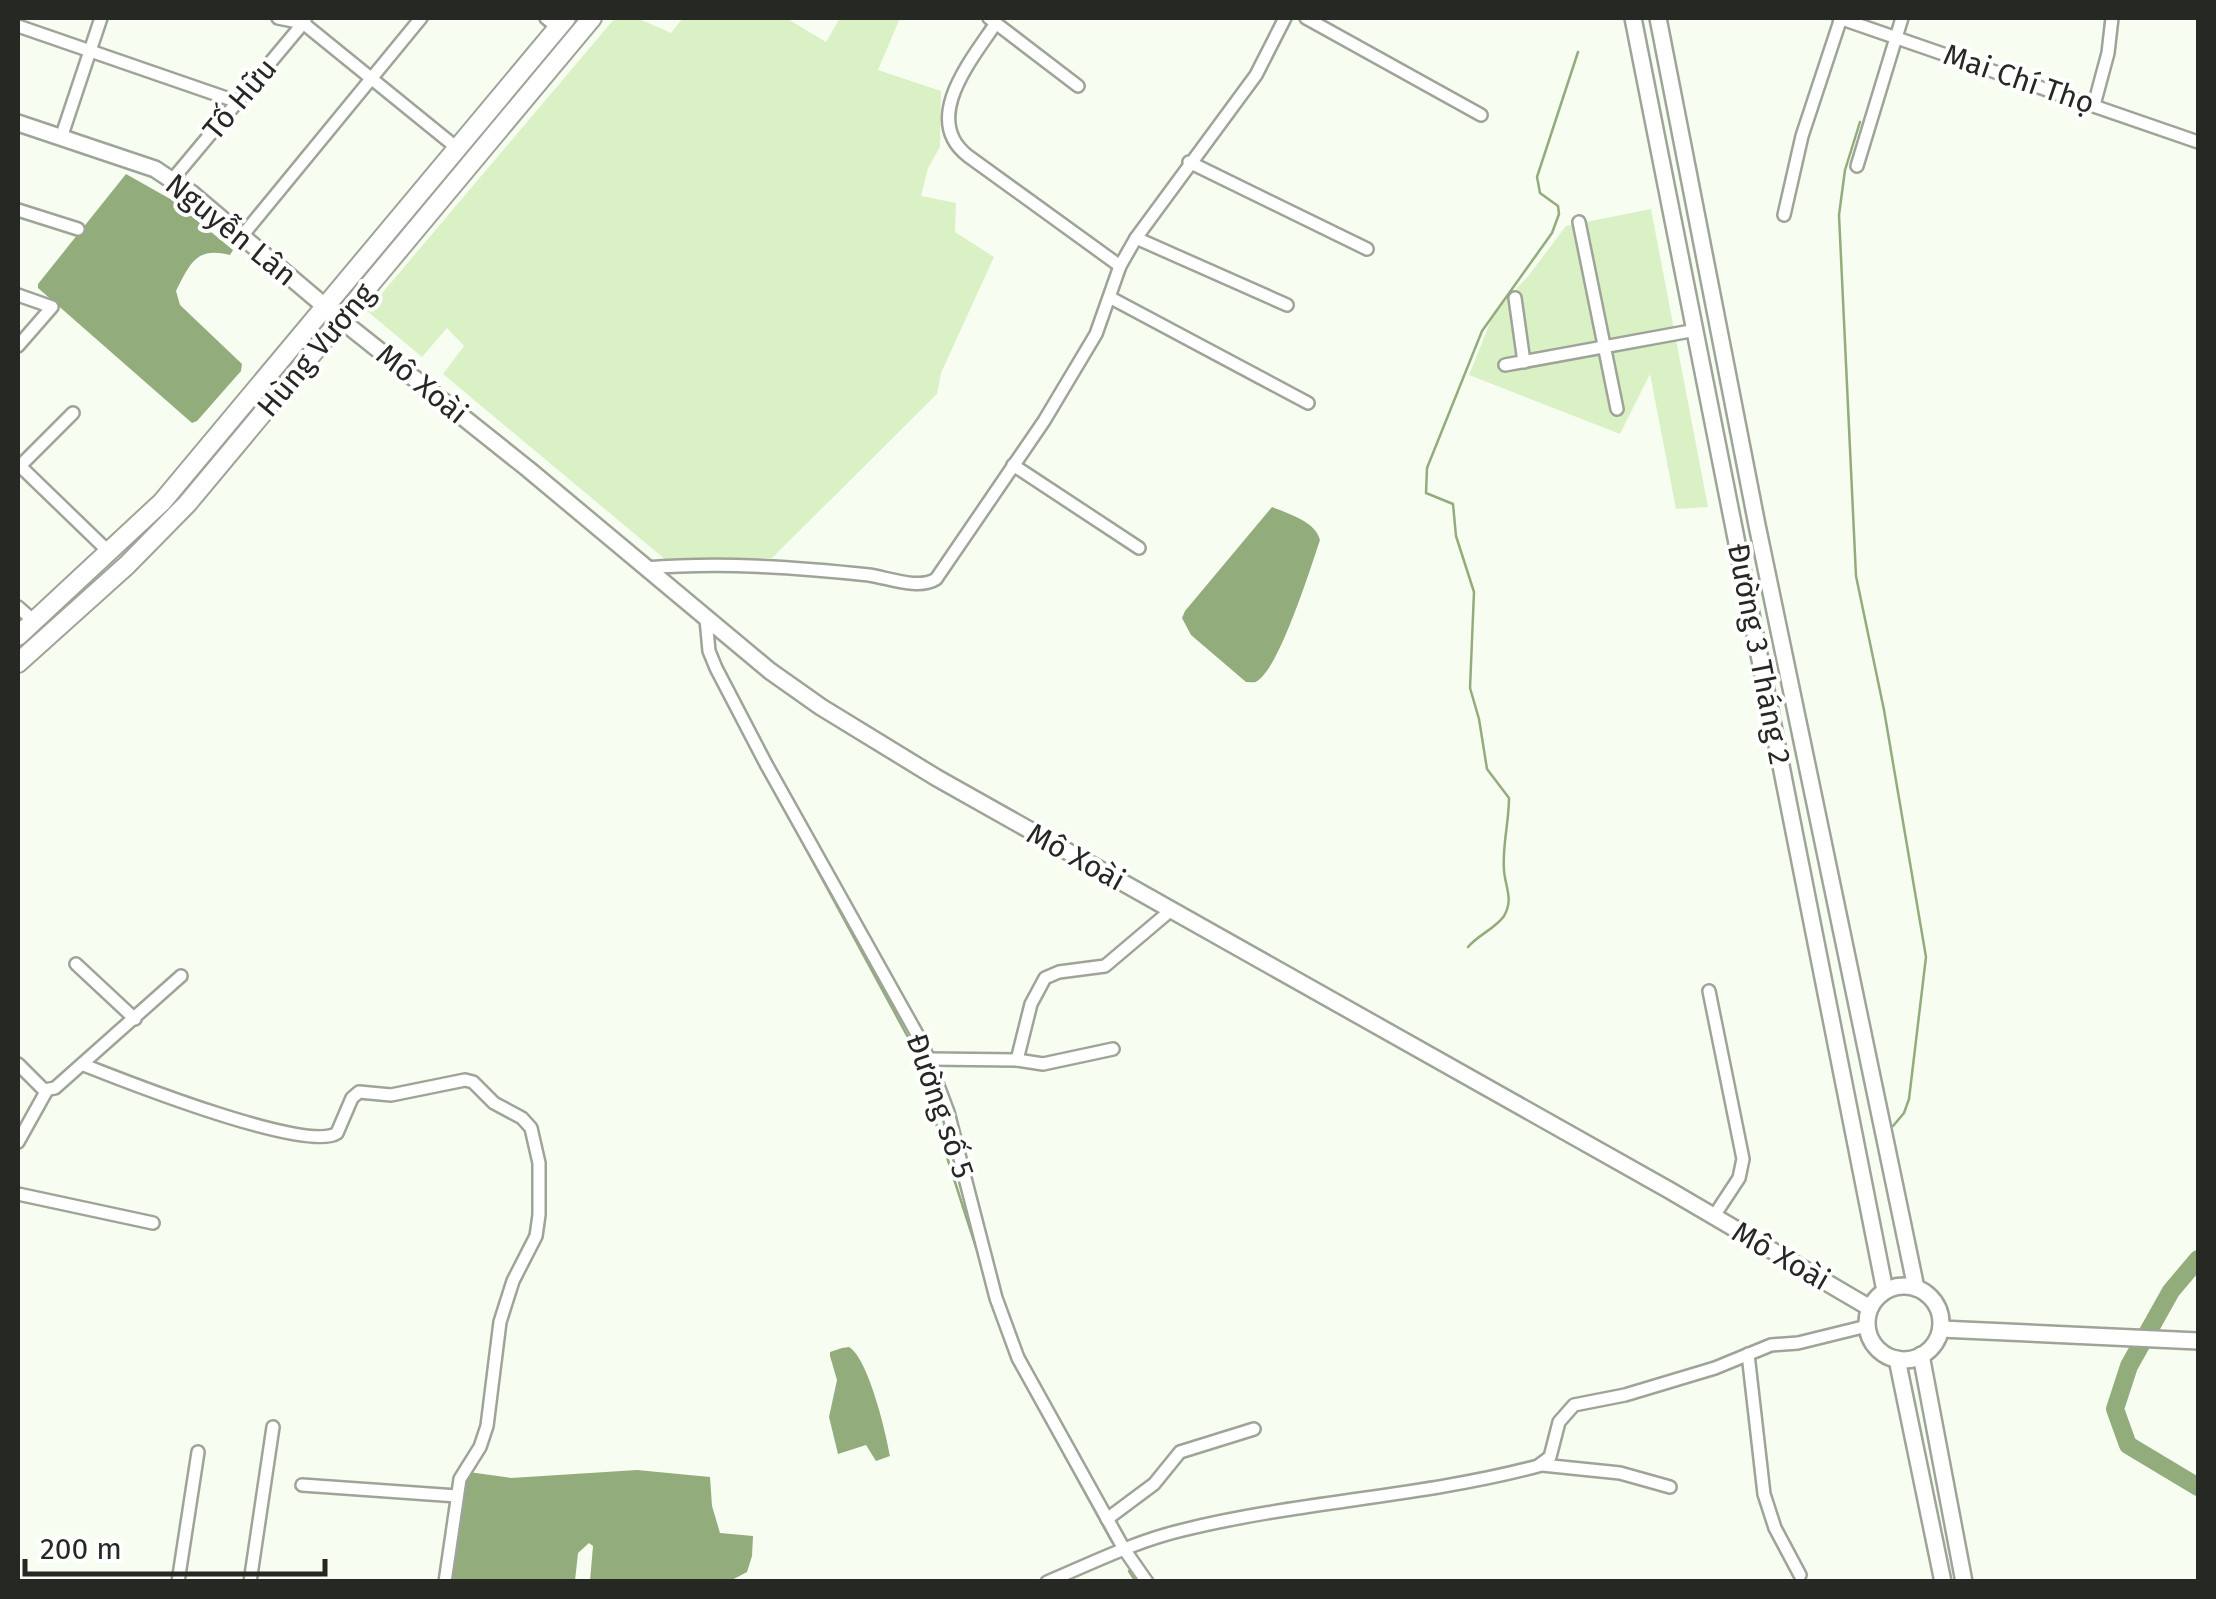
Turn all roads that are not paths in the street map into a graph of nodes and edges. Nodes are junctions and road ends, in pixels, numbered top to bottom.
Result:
1 (101, 18) edge
2 (278, 18) edge
3 (421, 18) edge
4 (592, 18) edge
5 (1285, 18) edge
6 (1306, 18) edge
7 (1633, 18) edge
8 (1658, 18) edge
9 (1840, 18) edge
10 (1902, 18) edge
11 (2112, 18) edge
12 (306, 20) edge
13 (993, 20) edge
14 (557, 21) edge
15 (18, 26) edge
16 (1897, 37) junction
17 (91, 50) junction
18 (371, 76) junction
19 (1078, 86) dead end
20 (238, 102) junction
21 (2094, 105) junction
22 (1480, 114) dead end
23 (18, 123) edge
24 (1681, 124) junction
25 (1657, 130) junction
26 (61, 138) junction
27 (2198, 142) edge
28 (457, 148) junction
29 (1189, 162) junction
30 (1856, 166) dead end
31 (172, 180) junction
32 (18, 210) edge
33 (1784, 215) dead end
34 (1578, 222) dead end
35 (78, 229) dead end
36 (242, 236) junction
37 (1136, 238) junction
38 (1367, 249) dead end
39 (1120, 266) junction
40 (18, 295) edge
41 (1111, 298) junction
42 (1514, 298) dead end
43 (1287, 304) dead end
44 (333, 314) junction
45 (1696, 330) junction
46 (18, 346) edge
47 (1604, 347) junction
48 (1524, 362) junction
49 (1505, 366) dead end
50 (1308, 402) dead end
51 (1617, 409) dead end
52 (73, 413) dead end
53 (19, 464) edge
54 (1013, 465) junction
55 (1757, 525) junction
56 (1735, 528) junction
57 (1139, 548) dead end
58 (110, 553) junction
59 (646, 568) junction
60 (18, 606) edge
61 (706, 619) junction
62 (34, 621) junction
63 (18, 636) edge
64 (18, 663) edge
65 (1170, 911) junction
66 (76, 964) dead end
67 (180, 976) dead end
68 (1709, 990) dead end
69 (135, 1018) junction
70 (1858, 1019) junction
71 (1832, 1024) junction
72 (1113, 1049) dead end
73 (928, 1059) junction
74 (1017, 1060) junction
75 (18, 1064) edge
76 (84, 1065) junction
77 (48, 1090) junction
78 (18, 1142) edge
79 (18, 1194) edge
80 (1714, 1216) junction
81 (154, 1224) dead end
82 (1916, 1288) junction
83 (1885, 1291) junction
84 (1870, 1308) junction
85 (1866, 1326) junction
86 (1941, 1329) junction
87 (2192, 1341) edge
88 (1748, 1354) junction
89 (1920, 1355) junction
90 (1897, 1359) junction
91 (272, 1427) dead end
92 (1254, 1429) dead end
93 (198, 1452) dead end
94 (1538, 1466) junction
95 (302, 1485) dead end
96 (1670, 1488) dead end
97 (456, 1496) junction
98 (1107, 1519) junction
99 (1124, 1549) junction
100 (1800, 1575) dead end
101 (178, 1582) edge
102 (250, 1582) edge
103 (445, 1582) edge
104 (1047, 1582) edge
105 (1147, 1582) edge
106 (1942, 1582) edge
107 (1964, 1582) edge

1 - 17 street
2 - 12 street
3 - 18 street
4 - 44 main road, Hùng Vương
5 - 29 street
6 - 22 street
7 - 25 main road, Đường 3 Tháng 2
8 - 24 main road, Đường 3 Tháng 2
9 - 16 street, Mai Chí Thọ
9 - 33 street
10 - 16 street
11 - 21 street
12 - 18 street
12 - 20 street, Tố Hữu
13 - 19 street
13 - 39 street
14 - 28 main road, Hùng Vương
15 - 17 street
16 - 21 street, Mai Chí Thọ
16 - 30 street
17 - 20 street
17 - 26 street
18 - 28 street
18 - 36 street
20 - 31 street, Tố Hữu
21 - 27 street, Mai Chí Thọ
23 - 26 main road, Nguyễn Lân
24 - 25 main road
24 - 55 main road, Đường 3 Tháng 2
25 - 45 main road, Đường 3 Tháng 2
26 - 31 main road, Nguyễn Lân
28 - 44 main road, Hùng Vương
29 - 37 street
29 - 38 street
31 - 36 main road, Nguyễn Lân
32 - 35 street
34 - 47 street
36 - 44 main road, Nguyễn Lân
37 - 39 street
37 - 43 street
39 - 41 street
40 - 46 street
41 - 50 street
41 - 54 street
42 - 48 street
44 - 58 main road, Hùng Vương
44 - 59 main road, Mô Xoài
44 - 64 main road, Hùng Vương
45 - 47 street
45 - 56 main road, Đường 3 Tháng 2
47 - 48 street
47 - 51 street
48 - 49 street
52 - 53 street
53 - 58 street
54 - 57 street
54 - 59 street
55 - 56 main road
55 - 70 main road, Đường 3 Tháng 2
56 - 71 main road, Đường 3 Tháng 2
58 - 62 main road, Hùng Vương
59 - 61 main road, Mô Xoài
60 - 62 street
61 - 65 main road, Mô Xoài
61 - 73 street, Đường số 5
62 - 63 main road, Hùng Vương
65 - 74 street
65 - 80 main road, Mô Xoài
66 - 69 street
67 - 69 street
68 - 80 street
69 - 76 street
70 - 71 main road
70 - 82 main road, Đường 3 Tháng 2
71 - 83 main road, Đường 3 Tháng 2
72 - 74 street
73 - 74 street
73 - 98 street, Đường số 5
75 - 77 street
76 - 77 street
76 - 97 street
77 - 78 street
79 - 81 street
80 - 84 main road, Mô Xoài
82 - 83 main road
82 - 86 main road
83 - 84 main road
84 - 85 main road
85 - 88 street
85 - 90 main road
86 - 87 main road
86 - 89 main road
88 - 94 street
88 - 100 street
89 - 90 main road
89 - 107 main road
90 - 106 main road
91 - 102 street
92 - 98 street
93 - 101 street
94 - 96 street
94 - 99 street
95 - 97 street
97 - 103 street
98 - 99 street, Đường số 5
99 - 104 street
99 - 105 street, Đường số 5

